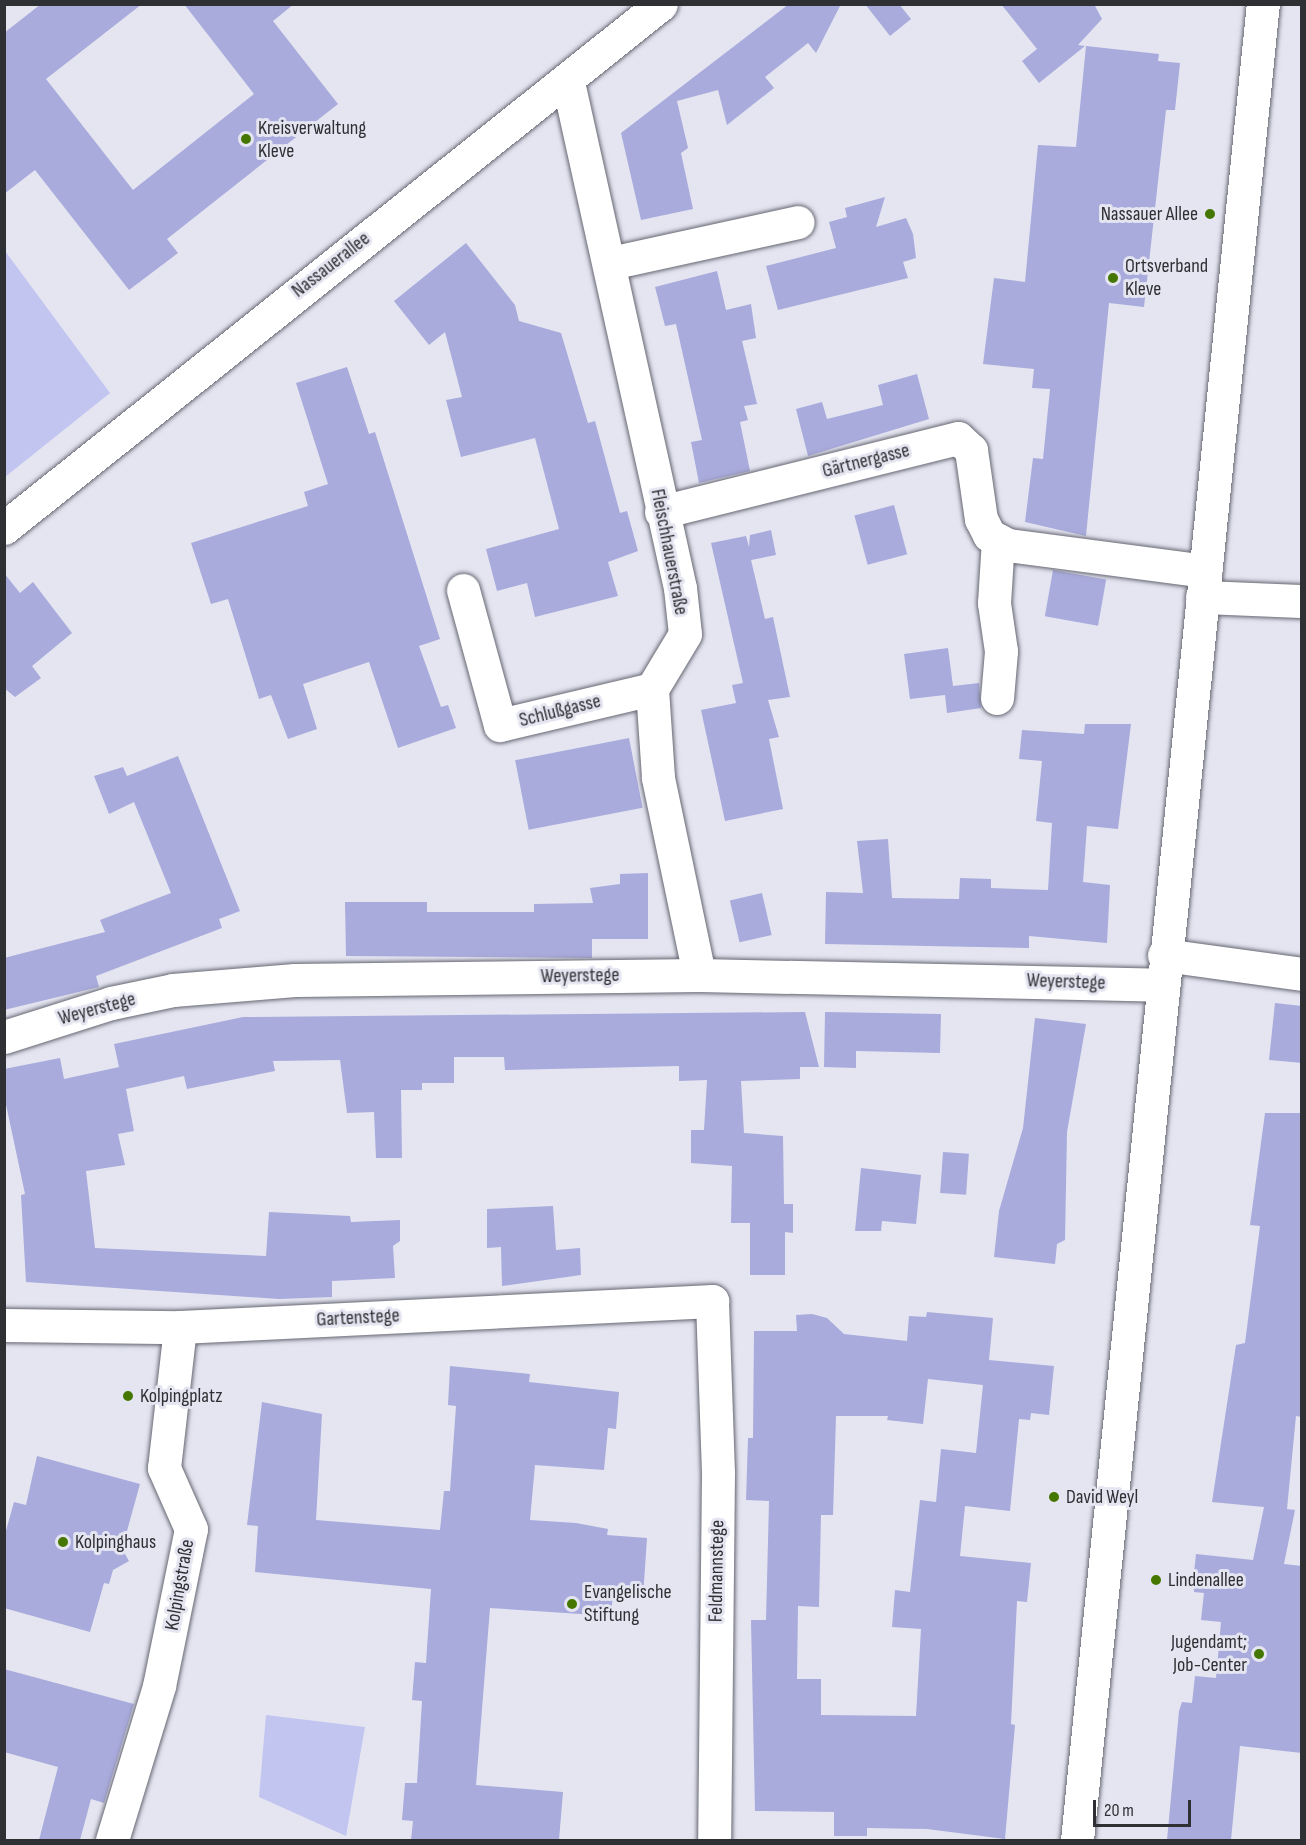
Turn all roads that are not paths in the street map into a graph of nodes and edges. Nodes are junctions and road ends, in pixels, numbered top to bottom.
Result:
1 (661, 4) edge
2 (1263, 4) edge
3 (568, 82) junction
4 (798, 222) dead end
5 (610, 263) junction
6 (661, 512) junction
7 (4, 528) edge
8 (998, 540) junction
9 (1204, 584) junction
10 (463, 590) dead end
11 (1302, 601) edge
12 (651, 689) junction
13 (997, 698) dead end
14 (1163, 970) junction
15 (1302, 974) edge
16 (699, 975) junction
17 (4, 1037) edge
18 (712, 1301) joint
19 (4, 1325) edge
20 (180, 1328) junction
21 (112, 1840) edge
22 (714, 1840) edge
23 (1077, 1840) edge

1 - 3 street, Nassauerallee
2 - 9 street
3 - 5 street, Fleischhauerstraße
3 - 7 street, Nassauerallee
4 - 5 street
5 - 6 street, Fleischhauerstraße
6 - 8 street, Gärtnergasse
6 - 12 street, Fleischhauerstraße
8 - 9 street
8 - 13 street
9 - 11 street
9 - 14 street
10 - 12 street, Schlußgasse
12 - 16 street
14 - 15 street, Weyerstege
14 - 16 street, Weyerstege
14 - 23 street
16 - 17 street, Weyerstege
18 - 20 street, Gartenstege
18 - 22 street, Feldmannstege
19 - 20 street, Gartenstege
20 - 21 street, Kolpingstraße

